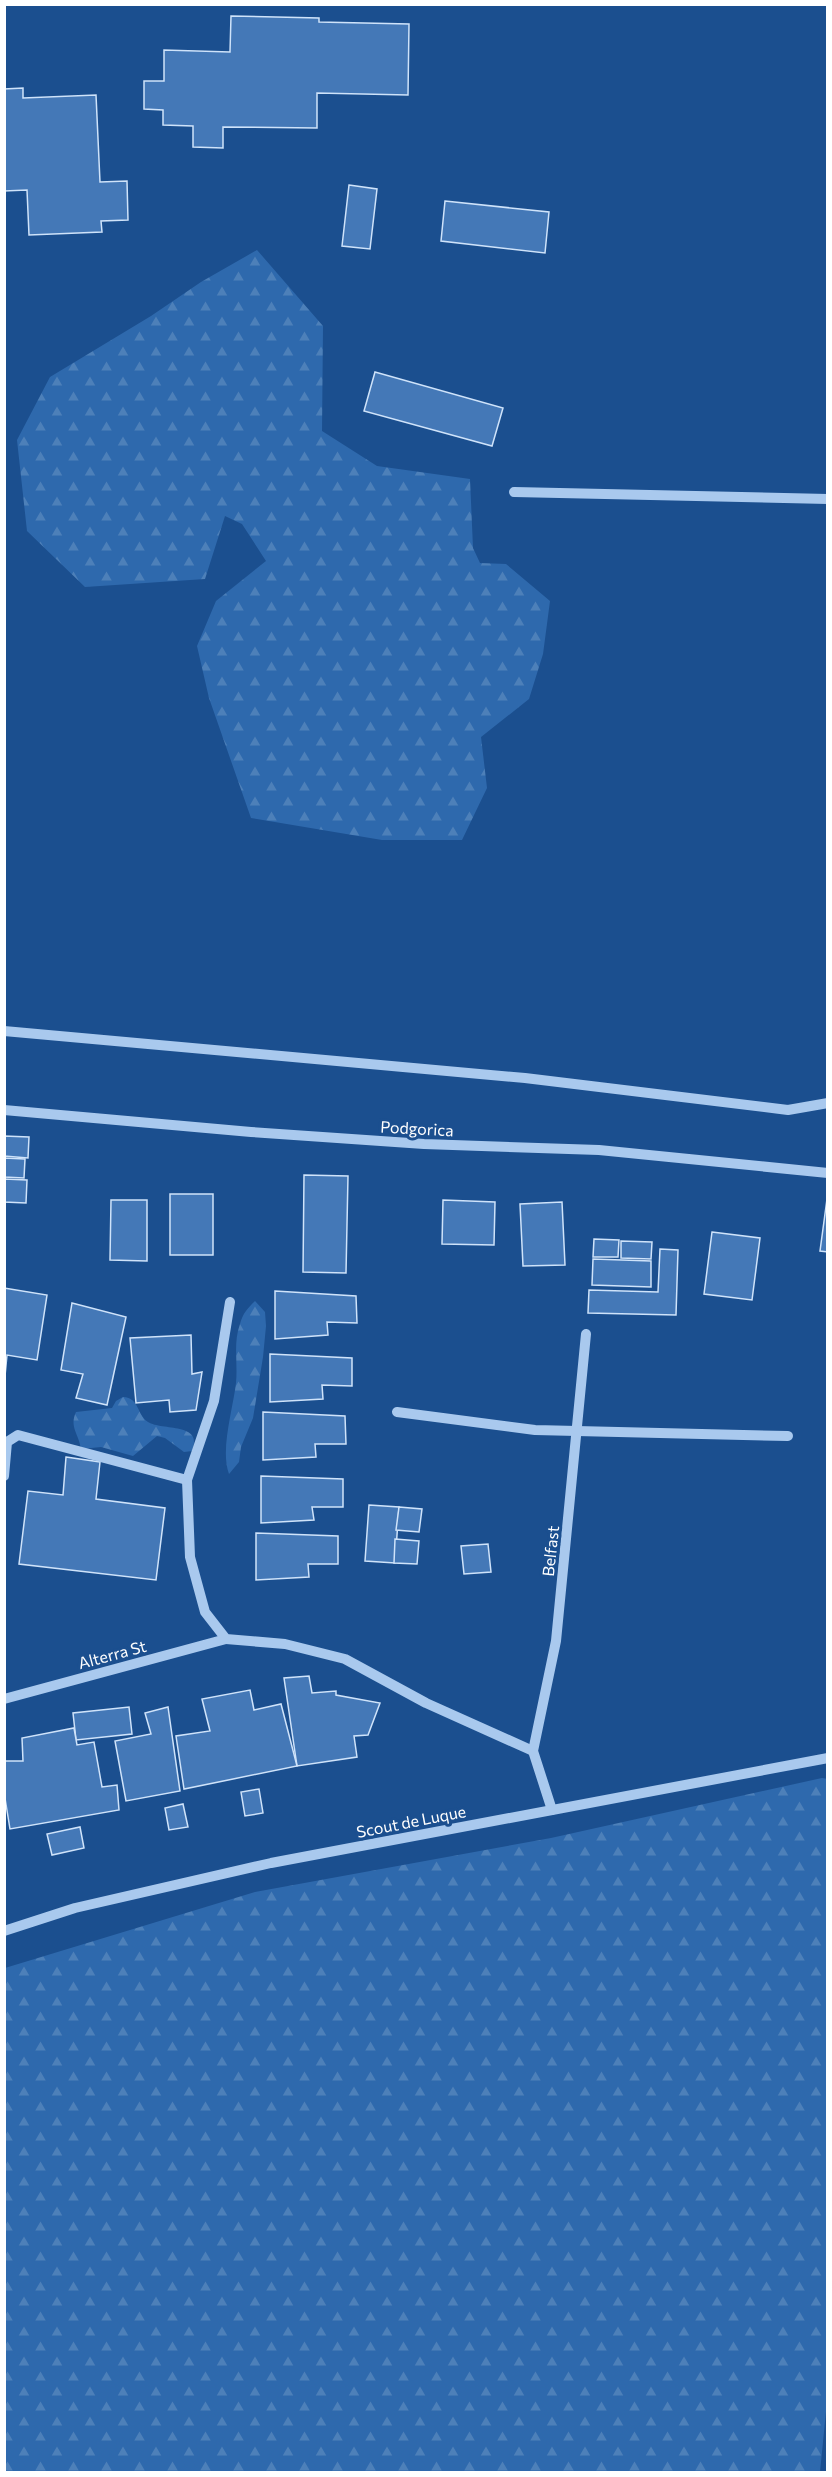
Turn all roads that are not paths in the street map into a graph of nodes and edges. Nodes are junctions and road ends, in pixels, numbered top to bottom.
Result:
1 (514, 492) dead end
2 (828, 499) edge
3 (4, 1031) edge
4 (828, 1103) edge
5 (4, 1110) edge
6 (828, 1173) edge
7 (230, 1302) dead end
8 (586, 1334) dead end
9 (397, 1412) dead end
10 (577, 1430) junction
11 (788, 1436) dead end
12 (4, 1476) edge
13 (187, 1480) junction
14 (226, 1639) junction
15 (4, 1691) edge
16 (5, 1699) edge
17 (533, 1751) junction
18 (828, 1758) edge
19 (552, 1810) junction
20 (4, 1931) edge

1 - 2 street
3 - 4 street
5 - 6 street, Podgorica
7 - 13 street
8 - 10 street, Belfast
9 - 10 street
10 - 11 street
10 - 17 street, Belfast
12 - 13 street
13 - 14 street
14 - 16 street, Alterra St
14 - 17 street, Alterra St
15 - 16 street, Alterra St
17 - 19 street, Belfast
18 - 19 street, Scout de Luque
19 - 20 street, Scout de Luque

